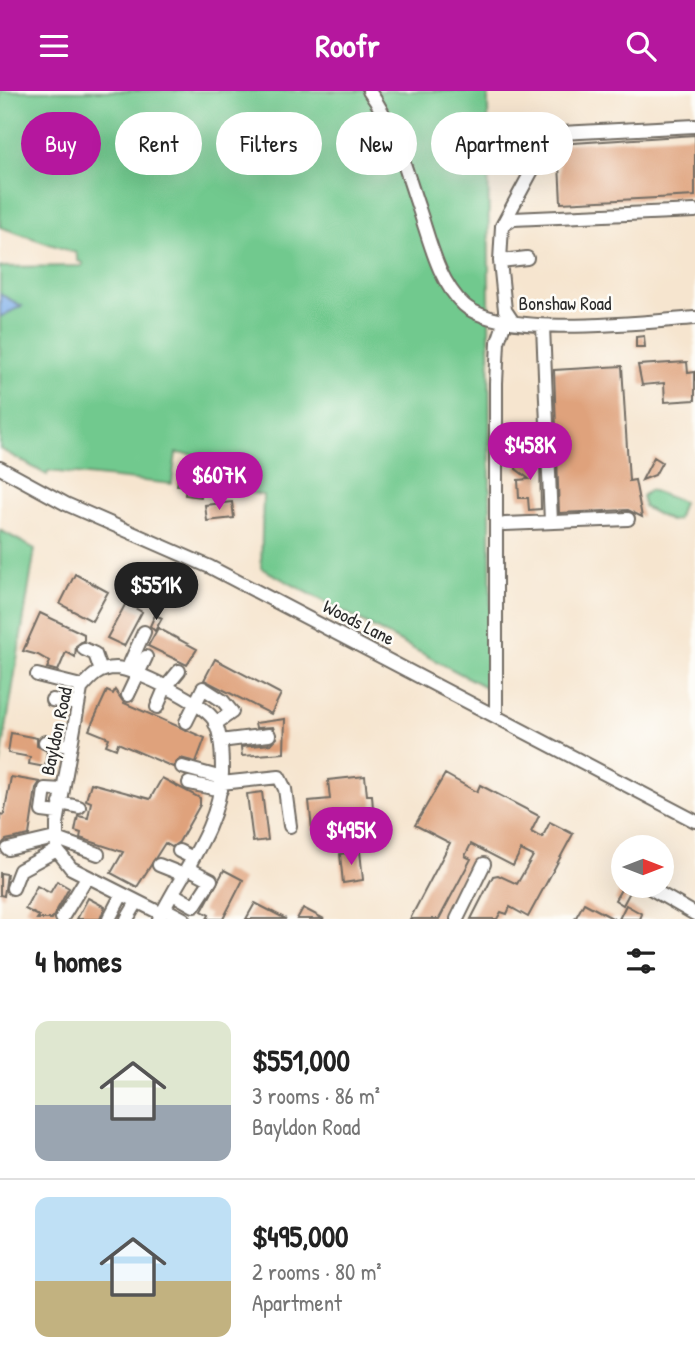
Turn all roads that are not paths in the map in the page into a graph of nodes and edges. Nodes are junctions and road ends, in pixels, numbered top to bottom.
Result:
1 (369, 91) edge
2 (695, 126) edge
3 (695, 211) edge
4 (502, 226) junction
5 (527, 258) dead end
6 (500, 261) junction
7 (695, 318) edge
8 (509, 322) junction
9 (543, 325) junction
10 (0, 468) edge
11 (628, 519) dead end
12 (551, 522) junction
13 (505, 524) dead end
14 (144, 632) dead end
15 (84, 649) dead end
16 (146, 657) dead end
17 (101, 671) junction
18 (179, 671) dead end
19 (133, 672) junction
20 (37, 675) dead end
21 (165, 688) junction
22 (81, 689) junction
23 (128, 695) dead end
24 (52, 700) dead end
25 (78, 704) junction
26 (195, 704) junction
27 (158, 707) dead end
28 (496, 714) junction
29 (187, 722) dead end
30 (215, 724) junction
31 (269, 735) dead end
32 (44, 741) dead end
33 (220, 741) junction
34 (71, 746) junction
35 (182, 767) dead end
36 (189, 783) dead end
37 (221, 783) junction
38 (61, 802) junction
39 (79, 807) dead end
40 (695, 821) edge
41 (290, 826) dead end
42 (56, 844) junction
43 (9, 849) dead end
44 (179, 851) dead end
45 (98, 854) dead end
46 (484, 864) dead end
47 (159, 865) dead end
48 (188, 867) junction
49 (87, 877) junction
50 (12, 888) dead end
51 (122, 894) junction
52 (173, 894) junction
53 (667, 898) edge
54 (137, 902) junction
55 (162, 914) edge
56 (695, 914) edge
57 (62, 918) edge
58 (109, 919) edge
59 (127, 919) edge
60 (184, 919) edge
61 (457, 919) edge

1 - 8 street, Bonshaw Road
2 - 4 street
3 - 4 street
4 - 6 street
5 - 6 street
6 - 8 street
7 - 9 street, Bonshaw Road
8 - 9 street, Bonshaw Road
8 - 28 street
9 - 12 street
10 - 28 street, Woods Lane
11 - 12 street
12 - 13 street
14 - 19 street
15 - 17 street
16 - 19 street
17 - 19 street
17 - 22 street, Bayldon Road
18 - 21 street
19 - 21 street
19 - 23 street
20 - 22 street
21 - 26 street
21 - 27 street
22 - 25 street, Bayldon Road
24 - 25 street
25 - 34 street, Bayldon Road
26 - 29 street
26 - 30 street
26 - 30 street
28 - 40 street, Woods Lane
30 - 33 street
31 - 33 street
32 - 34 street
33 - 37 street
34 - 38 street, Bayldon Road
35 - 37 street
36 - 37 street
37 - 41 street
37 - 48 street
38 - 39 street
38 - 42 street, Bayldon Road
42 - 43 street
42 - 45 street
42 - 49 street
42 - 50 street
44 - 48 street
46 - 61 street
47 - 48 street
48 - 52 street
48 - 52 street
49 - 51 street
49 - 57 street
51 - 54 street
51 - 58 street
52 - 55 street
53 - 56 street
54 - 55 street
54 - 59 street
55 - 60 street

